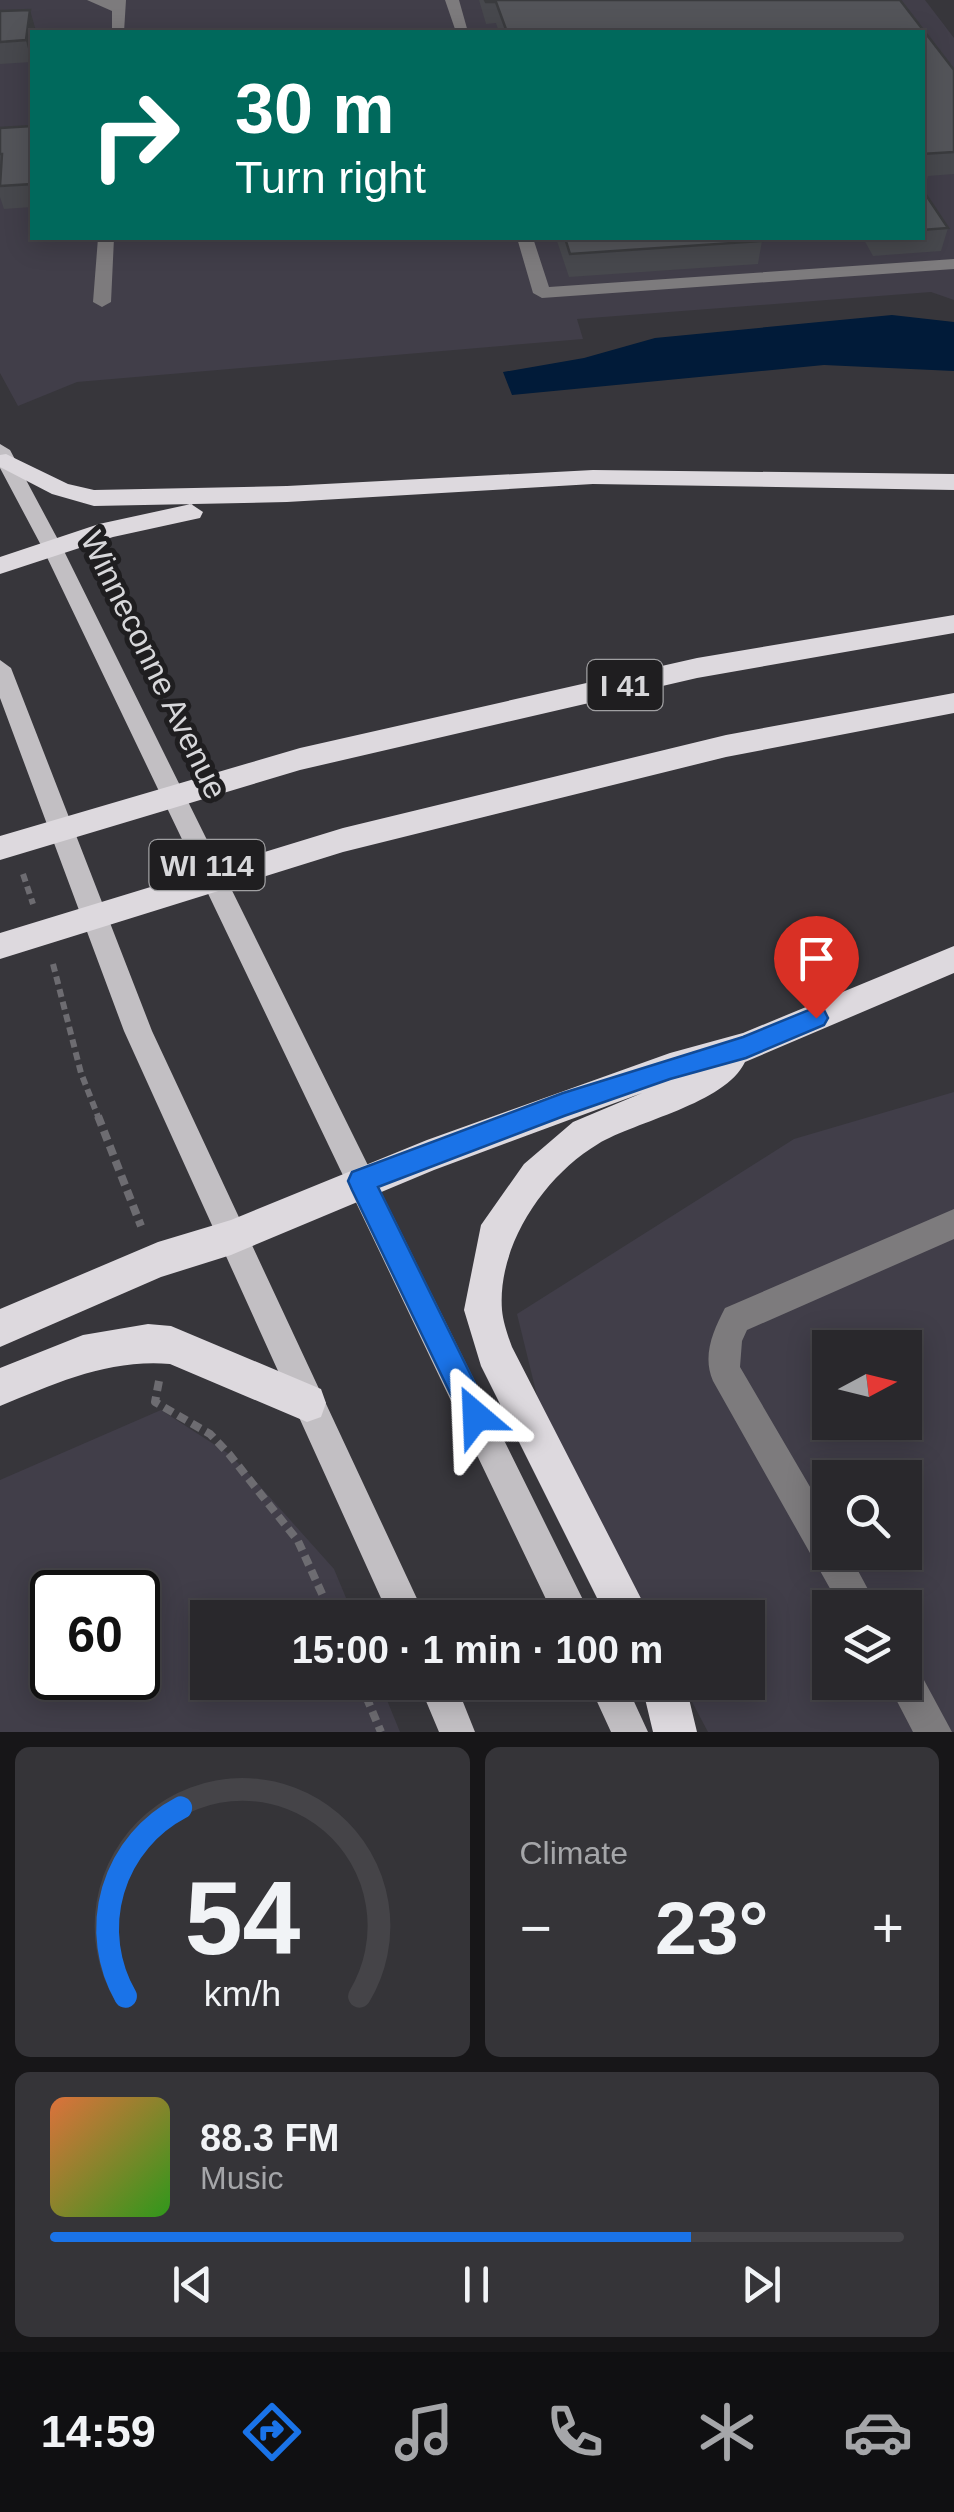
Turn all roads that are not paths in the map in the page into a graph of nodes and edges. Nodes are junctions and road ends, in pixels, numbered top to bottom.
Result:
1 (94, 0) edge
2 (452, 0) edge
3 (119, 5) edge
4 (118, 30) edge
5 (461, 30) edge
6 (106, 240) edge
7 (526, 240) edge
8 (954, 264) edge
9 (102, 302) dead end
10 (3, 455) edge
11 (954, 482) edge
12 (287, 494) junction
13 (53, 549) junction
14 (0, 566) edge
15 (954, 624) edge
16 (0, 668) edge
17 (954, 703) edge
18 (0, 848) edge
19 (0, 946) edge
20 (954, 959) edge
21 (746, 1047) junction
22 (361, 1181) junction
23 (954, 1224) edge
24 (231, 1237) junction
25 (0, 1328) edge
26 (0, 1387) edge
27 (307, 1404) junction
28 (852, 1590) edge
29 (400, 1600) edge
30 (565, 1600) edge
31 (621, 1600) edge
32 (444, 1700) edge
33 (615, 1700) edge
34 (667, 1700) edge
35 (915, 1700) edge
36 (457, 1732) edge
37 (630, 1732) edge
38 (674, 1732) edge
39 (934, 1732) edge

1 - 3 street
2 - 5 street
3 - 4 street
6 - 9 street
7 - 8 street
10 - 12 highway
10 - 13 main road, Winneconne Avenue
11 - 12 highway
12 - 13 highway
13 - 14 highway
13 - 22 main road, Winneconne Avenue / WI 114
15 - 18 highway, I 41
16 - 24 main road
17 - 19 highway
20 - 21 highway
21 - 22 highway
21 - 31 highway
22 - 24 highway
22 - 30 main road, Winneconne Avenue / WI 114
23 - 28 street
24 - 25 highway
24 - 27 main road
26 - 27 highway
27 - 29 main road
32 - 36 main road
33 - 37 main road
34 - 38 highway
35 - 39 street

